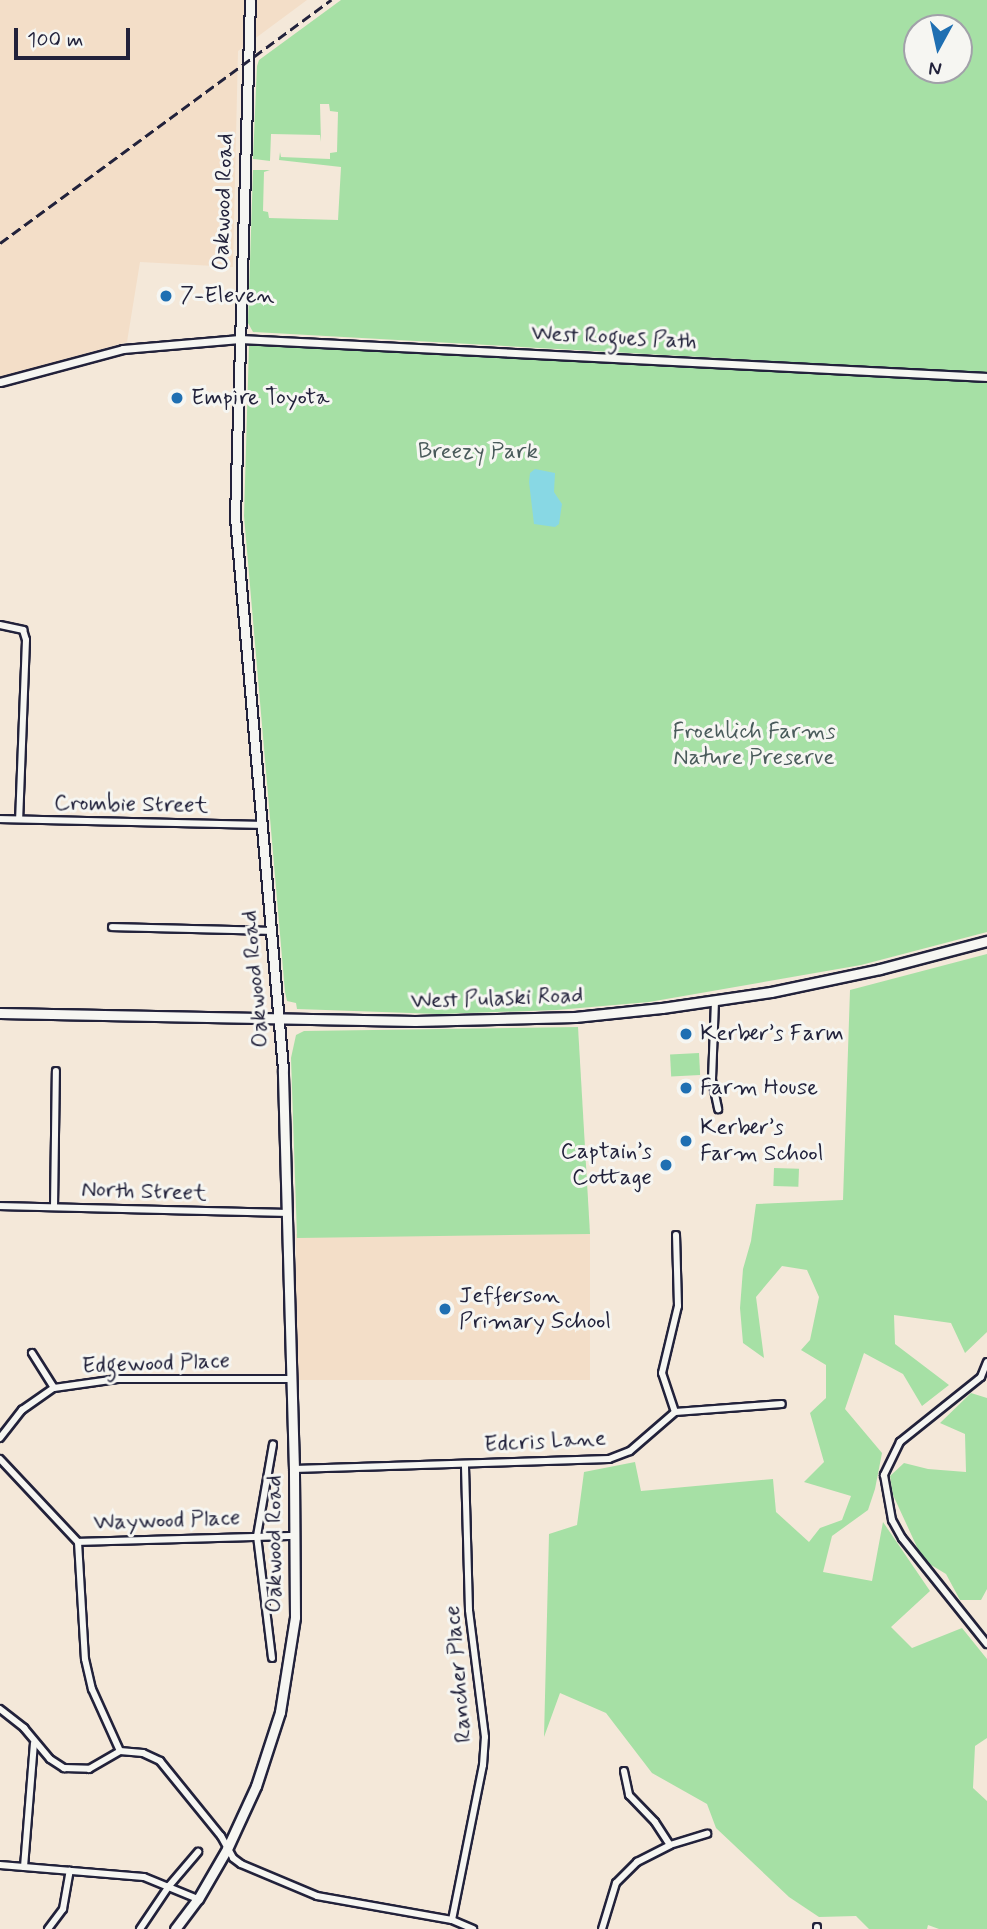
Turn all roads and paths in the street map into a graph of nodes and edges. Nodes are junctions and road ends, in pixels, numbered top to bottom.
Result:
1 (250, 0) edge
2 (240, 339) junction
3 (987, 377) edge
4 (0, 382) edge
5 (0, 625) edge
6 (0, 819) edge
7 (19, 819) junction
8 (262, 825) junction
9 (112, 926) dead end
10 (272, 931) junction
11 (987, 941) edge
12 (715, 1001) junction
13 (0, 1013) edge
14 (280, 1019) junction
15 (56, 1071) dead end
16 (718, 1109) dead end
17 (0, 1206) edge
18 (54, 1207) junction
19 (286, 1213) junction
20 (676, 1235) dead end
21 (32, 1353) dead end
22 (987, 1362) edge
23 (292, 1379) junction
24 (54, 1388) junction
25 (782, 1404) dead end
26 (675, 1412) junction
27 (0, 1438) edge
28 (274, 1444) dead end
29 (0, 1459) edge
30 (465, 1464) junction
31 (294, 1469) junction
32 (257, 1536) junction
33 (295, 1536) junction
34 (78, 1542) junction
35 (987, 1644) edge
36 (272, 1658) dead end
37 (0, 1709) edge
38 (34, 1743) junction
39 (120, 1751) junction
40 (624, 1771) dead end
41 (707, 1834) dead end
42 (670, 1846) junction
43 (227, 1849) junction
44 (198, 1852) dead end
45 (0, 1864) edge
46 (23, 1867) junction
47 (69, 1871) junction
48 (169, 1885) junction
49 (198, 1899) junction
50 (452, 1920) junction
51 (48, 1929) edge
52 (140, 1929) edge
53 (175, 1929) edge
54 (473, 1929) edge
55 (603, 1929) edge

1 - 2 main road, Oakwood Road
2 - 3 street, West Rogues Path
2 - 4 street, West Rogues Path
2 - 8 main road, Oakwood Road
5 - 7 street
6 - 7 street, Crombie Street
7 - 8 street, Crombie Street
8 - 10 main road, Oakwood Road
9 - 10 street
10 - 14 main road, Oakwood Road
11 - 12 main road, West Pulaski Road
12 - 14 main road, West Pulaski Road
12 - 16 street
13 - 14 main road, West Pulaski Road
14 - 19 main road, Oakwood Road
15 - 18 street
17 - 18 street, North Street
18 - 19 street, North Street
19 - 23 main road, Oakwood Road
20 - 26 street
21 - 24 street
22 - 35 street
23 - 24 street, Edgewood Place
23 - 31 main road, Oakwood Road
24 - 27 street, Edgewood Place
25 - 26 street
26 - 30 street, Edcris Lane
28 - 32 street, Oakwood Road
29 - 34 street
30 - 31 street, Edcris Lane
30 - 50 street, Rancher Place
31 - 33 main road, Oakwood Road
32 - 33 street, Waywood Place
32 - 34 street, Waywood Place
32 - 36 street, Oakwood Road
33 - 43 main road, Oakwood Road
34 - 39 street
37 - 38 street
38 - 39 street
38 - 46 street
39 - 43 street
40 - 42 street
41 - 42 street
42 - 55 street
43 - 49 main road, Oakwood Road
43 - 50 street
44 - 48 street
45 - 46 street
46 - 47 street
47 - 48 street
47 - 51 street
48 - 49 street
48 - 52 street
49 - 53 main road, Oakwood Road
50 - 54 street

